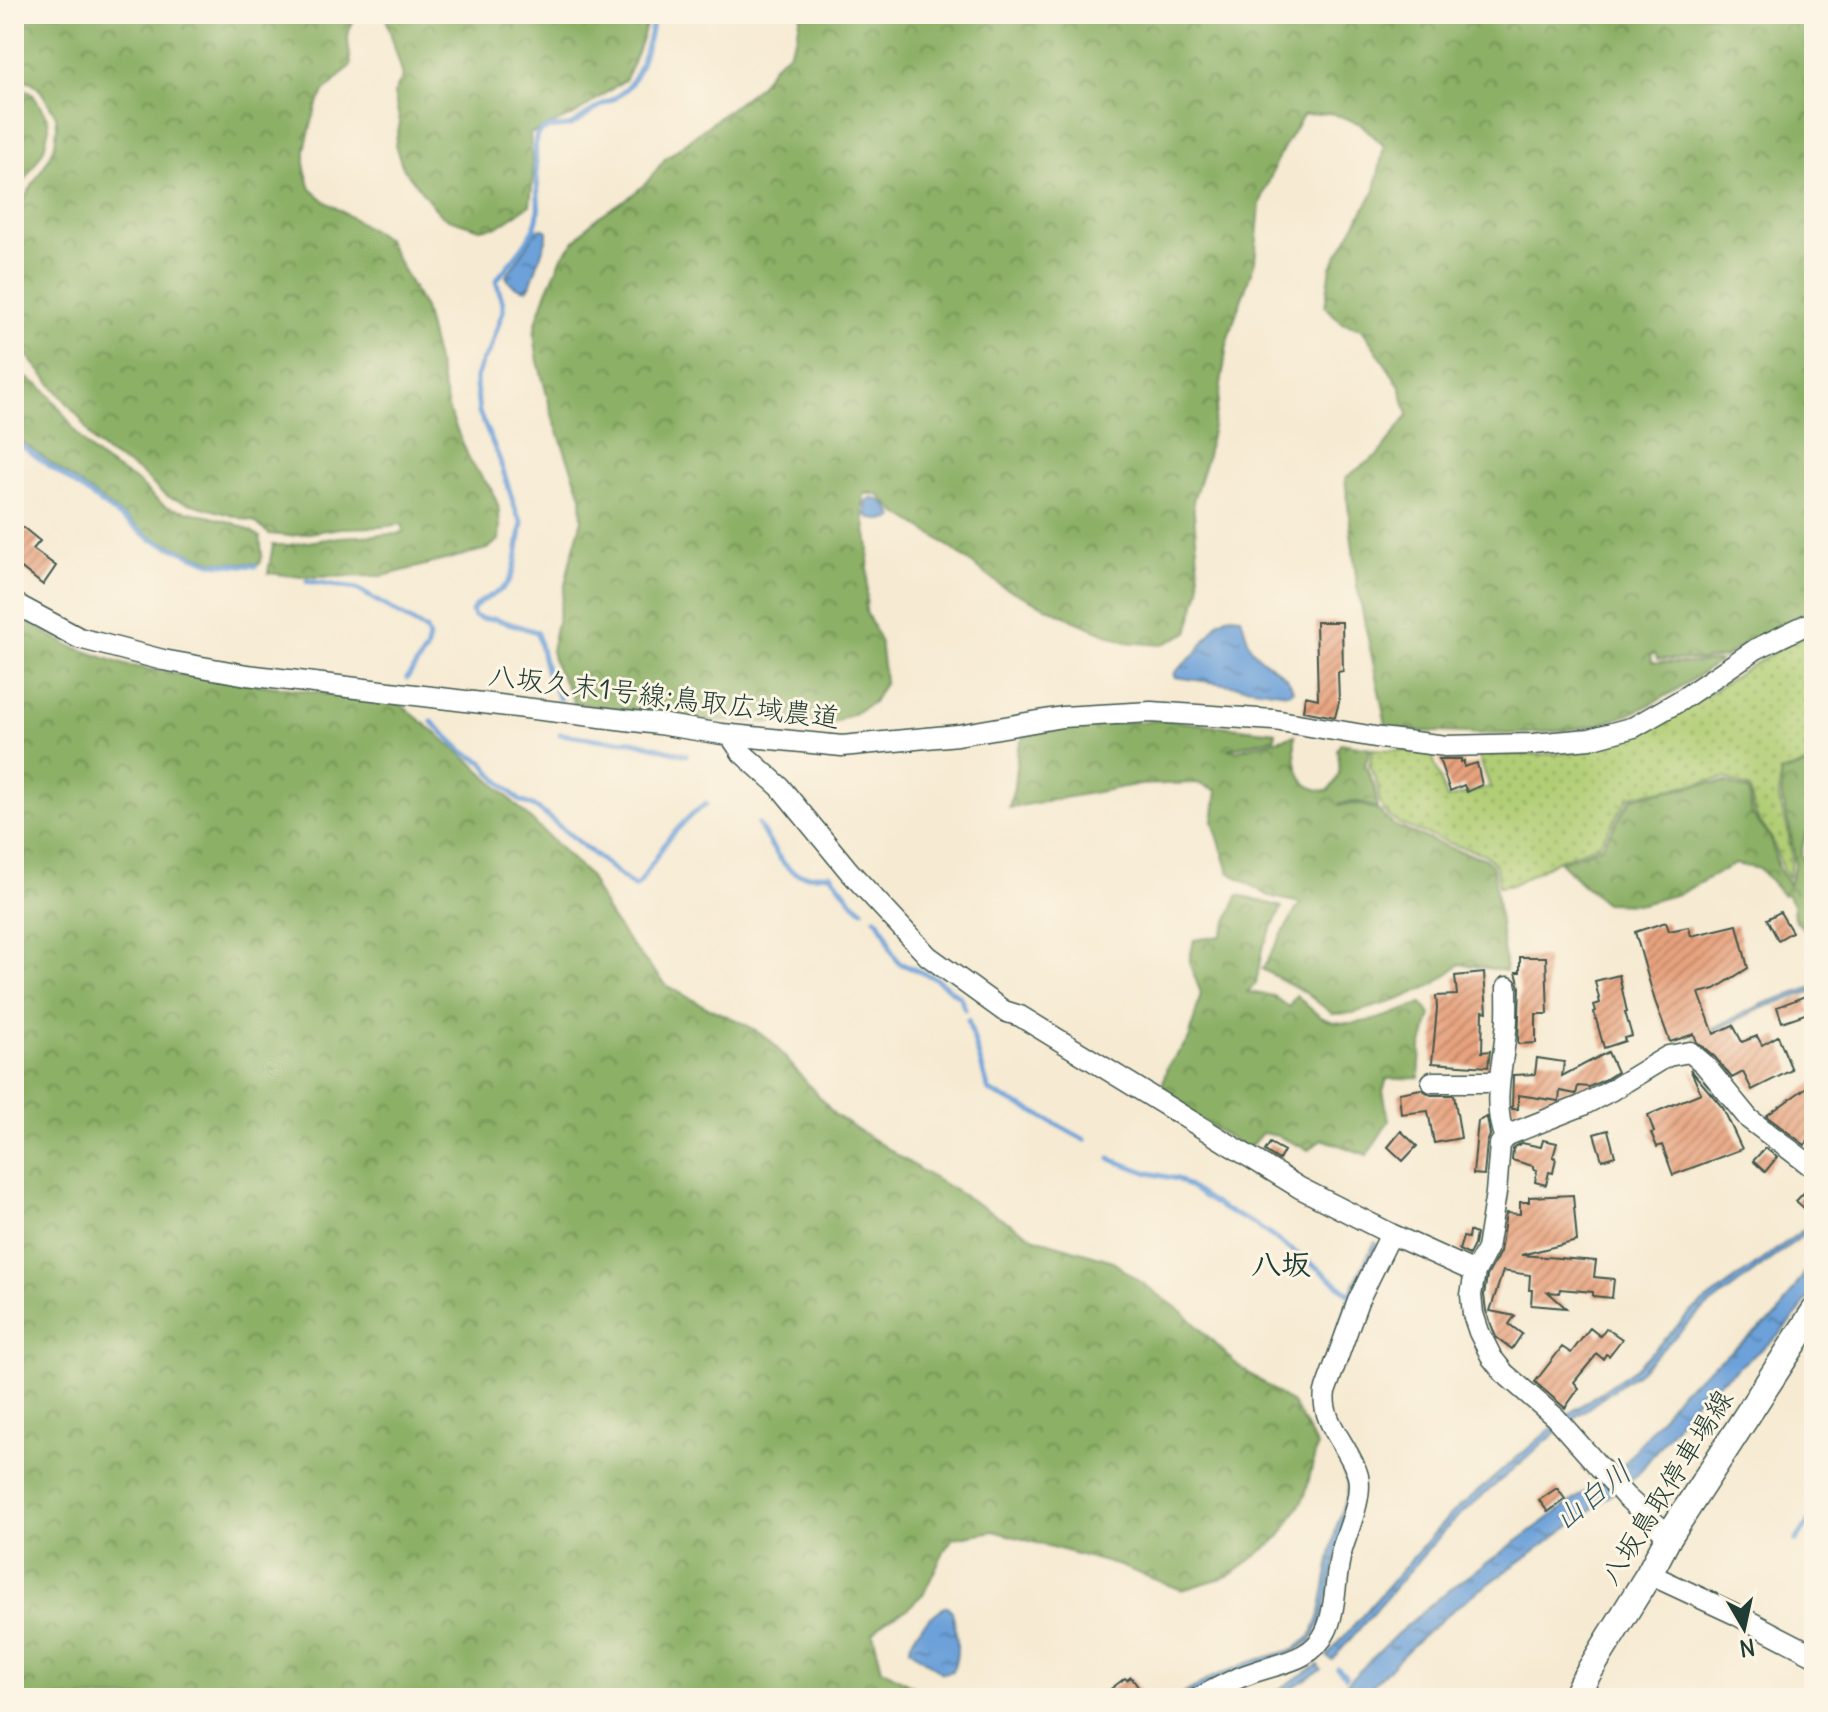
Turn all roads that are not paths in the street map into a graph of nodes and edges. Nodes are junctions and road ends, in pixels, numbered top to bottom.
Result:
1 (14, 603) edge
2 (1814, 621) edge
3 (730, 735) junction
4 (1507, 987) dead end
5 (1432, 1082) dead end
6 (1499, 1082) junction
7 (1505, 1138) junction
8 (1814, 1168) edge
9 (1391, 1234) junction
10 (1475, 1272) junction
11 (1814, 1312) edge
12 (1669, 1536) junction
13 (1649, 1574) junction
14 (1814, 1655) edge
15 (1199, 1698) edge
16 (1575, 1698) edge

1 - 3 street, 八坂久末1号線;鳥取広域農道
2 - 3 street, 八坂久末1号線;鳥取広域農道
3 - 9 street
4 - 6 street
5 - 6 street
6 - 7 street
7 - 8 street
7 - 10 street
9 - 10 street
9 - 15 street
10 - 12 street
11 - 12 main road, 八坂鳥取停車場線
12 - 13 main road, 八坂鳥取停車場線
13 - 14 street
13 - 16 main road, 八坂鳥取停車場線

